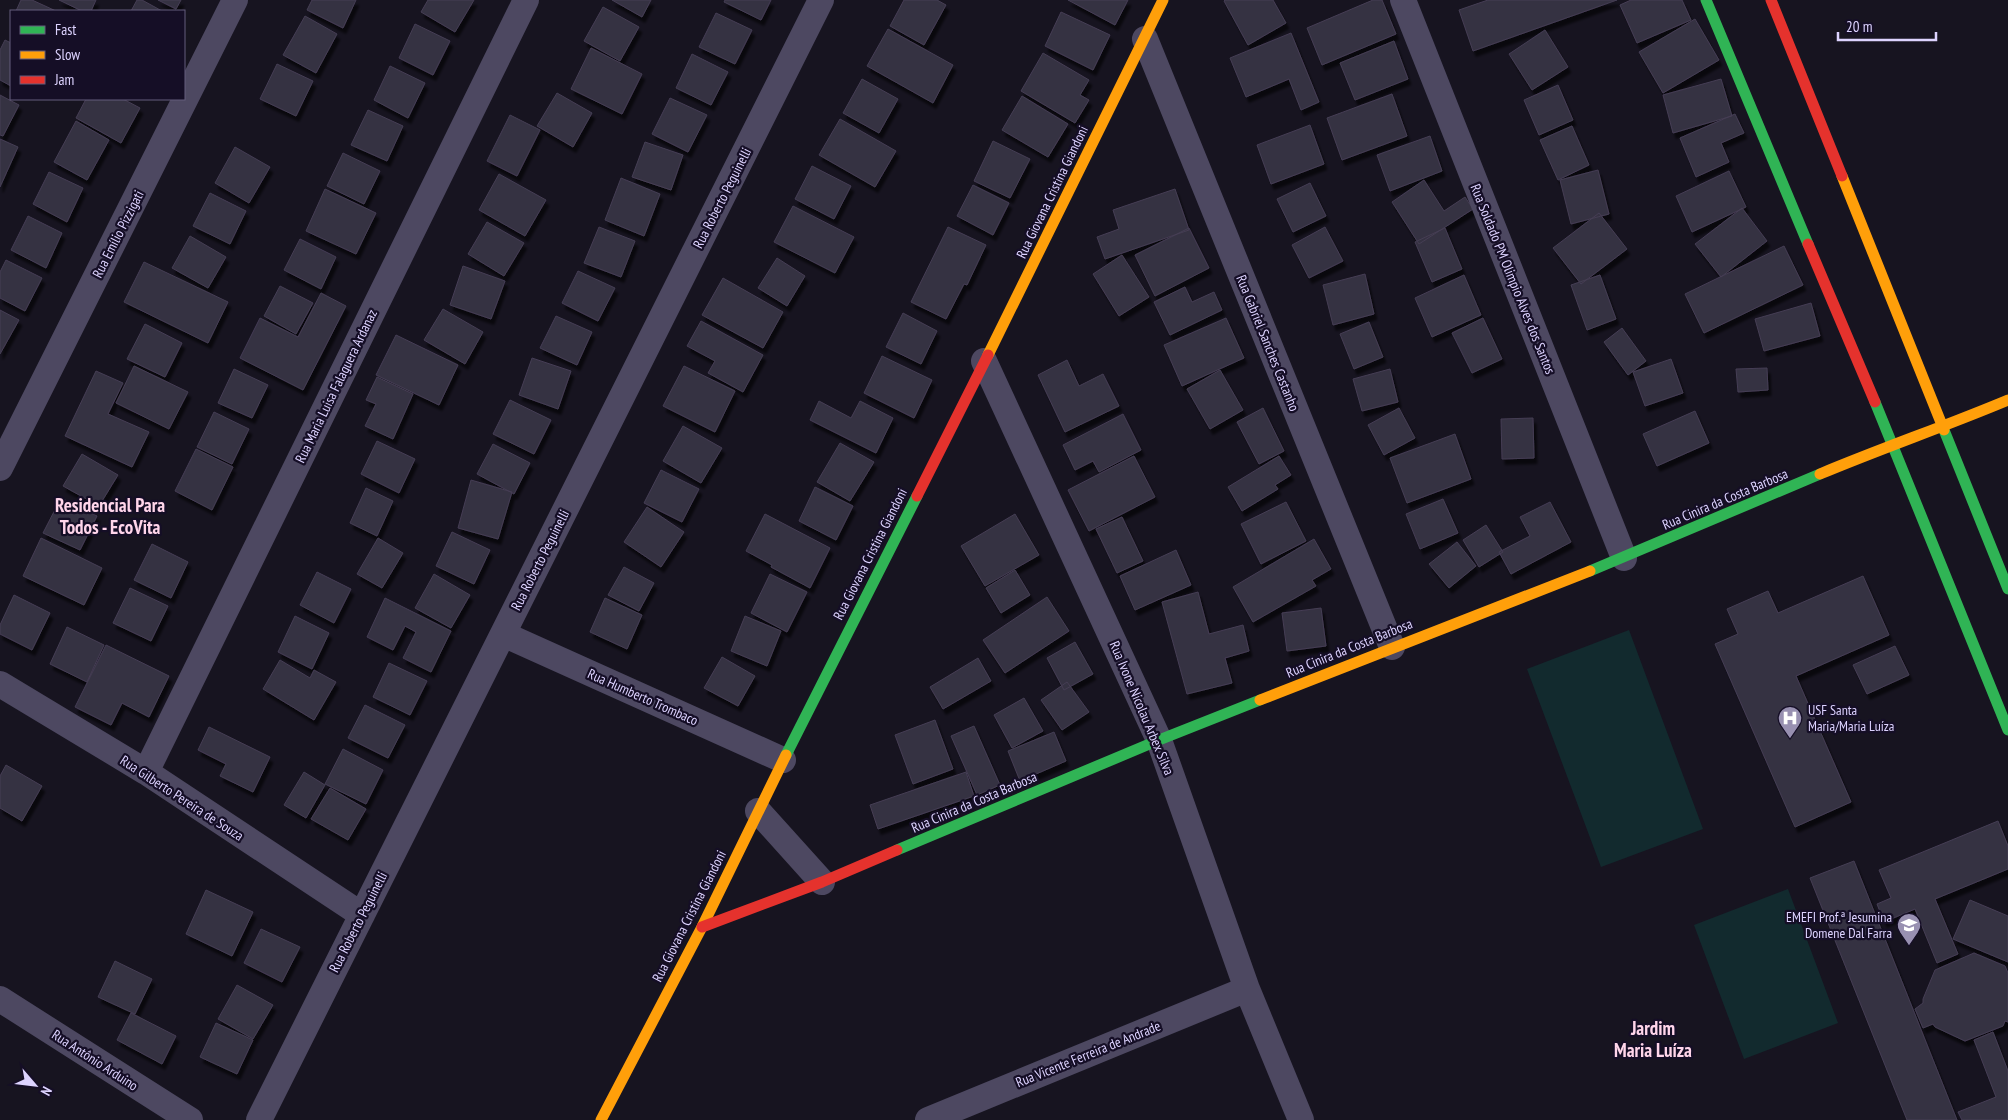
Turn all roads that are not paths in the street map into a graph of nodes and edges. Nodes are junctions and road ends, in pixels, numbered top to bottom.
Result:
1 (235, 0) edge
2 (526, 0) edge
3 (822, 0) edge
4 (1163, 0) edge
5 (1403, 0) edge
6 (1706, 0) edge
7 (1771, 0) edge
8 (1144, 39) junction
9 (185, 100) edge
10 (185, 100) edge
11 (984, 361) junction
12 (2008, 400) edge
13 (1942, 427) junction
14 (1892, 444) junction
15 (0, 468) edge
16 (1624, 558) junction
17 (2008, 589) edge
18 (503, 634) junction
19 (1392, 646) junction
20 (0, 684) edge
21 (2008, 730) edge
22 (1159, 740) junction
23 (782, 760) junction
24 (146, 772) junction
25 (758, 811) junction
26 (822, 882) junction
27 (362, 916) junction
28 (702, 927) junction
29 (1248, 989) junction
30 (0, 999) edge
31 (190, 1120) edge
32 (259, 1120) edge
33 (601, 1120) edge
34 (928, 1120) edge
35 (1301, 1120) edge

1 - 10 street, Rua Emílio Pizzigati
2 - 24 street, Rua Maria Luisa Falaguera Ardanaz
3 - 18 street, Rua Roberto Peguinelli
4 - 8 street, Rua Giovana Cristina Giandoni
5 - 16 street, Rua Soldado PM Olimpio Alves dos Santos
6 - 14 street
7 - 13 street
8 - 11 street, Rua Giovana Cristina Giandoni
8 - 19 street, Rua Gabriel Sanches Castanho
9 - 15 street, Rua Emílio Pizzigati
11 - 22 street, Rua Ivone Nicolau Arbex Silva
11 - 23 street, Rua Giovana Cristina Giandoni
12 - 13 street, Rua Cinira da Costa Barbosa
13 - 14 street, Rua Cinira da Costa Barbosa
13 - 17 street
14 - 16 street, Rua Cinira da Costa Barbosa
14 - 21 street
16 - 19 street, Rua Cinira da Costa Barbosa
18 - 23 street, Rua Humberto Trombaco
18 - 27 street, Rua Roberto Peguinelli
19 - 22 street, Rua Cinira da Costa Barbosa
20 - 24 street, Rua Gilberto Pereira de Souza
22 - 26 street, Rua Cinira da Costa Barbosa
22 - 29 street, Rua Ivone Nicolau Arbex Silva
23 - 25 street, Rua Giovana Cristina Giandoni
24 - 27 street, Rua Gilberto Pereira de Souza
25 - 26 street
25 - 28 street, Rua Giovana Cristina Giandoni
26 - 28 street, Rua Cinira da Costa Barbosa
27 - 32 street, Rua Roberto Peguinelli
28 - 33 street, Rua Giovana Cristina Giandoni
29 - 34 street, Rua Vicente Ferreira de Andrade
29 - 35 street, Rua Ivone Nicolau Arbex Silva
30 - 31 street, Rua Antônio Arduino

